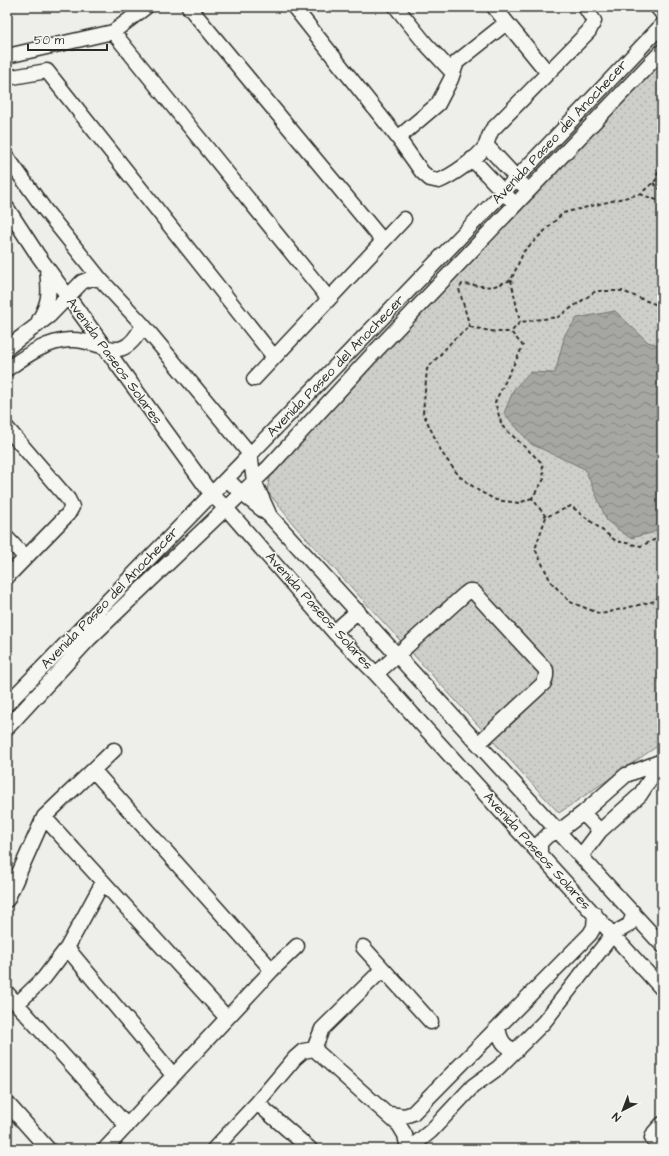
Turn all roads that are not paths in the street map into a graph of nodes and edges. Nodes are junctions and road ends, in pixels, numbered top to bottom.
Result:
1 (146, 7) edge
2 (189, 7) edge
3 (294, 7) edge
4 (396, 7) edge
5 (494, 7) edge
6 (585, 7) edge
7 (657, 7) edge
8 (662, 13) edge
9 (506, 23) junction
10 (662, 25) edge
11 (113, 32) junction
12 (662, 51) edge
13 (7, 56) edge
14 (453, 73) junction
15 (548, 73) junction
16 (7, 78) edge
17 (398, 138) junction
18 (486, 146) junction
19 (7, 157) edge
20 (472, 159) junction
21 (517, 178) junction
22 (529, 191) junction
23 (504, 192) junction
24 (517, 204) junction
25 (7, 208) edge
26 (404, 219) dead end
27 (383, 241) junction
28 (46, 267) junction
29 (101, 280) junction
30 (68, 297) junction
31 (329, 298) junction
32 (143, 325) junction
33 (35, 326) junction
34 (7, 348) edge
35 (106, 349) junction
36 (274, 357) junction
37 (7, 369) edge
38 (254, 379) dead end
39 (7, 428) edge
40 (250, 454) junction
41 (227, 479) junction
42 (254, 481) junction
43 (241, 493) junction
44 (212, 495) junction
45 (226, 508) junction
46 (269, 515) junction
47 (7, 538) edge
48 (24, 558) junction
49 (7, 577) edge
50 (358, 611) junction
51 (334, 632) junction
52 (398, 655) junction
53 (376, 674) junction
54 (7, 704) edge
55 (7, 728) edge
56 (480, 744) junction
57 (114, 750) dead end
58 (662, 761) edge
59 (94, 770) junction
60 (583, 813) junction
61 (44, 817) junction
62 (600, 831) junction
63 (558, 832) junction
64 (540, 856) junction
65 (581, 856) junction
66 (103, 882) junction
67 (7, 900) edge
68 (633, 912) junction
69 (595, 914) junction
70 (613, 934) junction
71 (662, 945) edge
72 (297, 946) dead end
73 (363, 947) dead end
74 (67, 948) junction
75 (383, 969) junction
76 (272, 970) junction
77 (662, 989) edge
78 (7, 993) edge
79 (17, 1004) junction
80 (227, 1018) junction
81 (431, 1022) dead end
82 (498, 1027) junction
83 (314, 1049) junction
84 (517, 1050) junction
85 (173, 1075) junction
86 (7, 1103) edge
87 (257, 1103) junction
88 (389, 1114) junction
89 (662, 1124) edge
90 (126, 1126) junction
91 (48, 1149) edge
92 (105, 1149) edge
93 (214, 1149) edge
94 (310, 1149) edge
95 (408, 1149) edge
96 (658, 1149) edge

1 - 11 street
2 - 27 street
3 - 17 street
4 - 14 street
5 - 9 street
6 - 15 street
7 - 8 street
9 - 14 street
9 - 15 street
10 - 21 street, Avenida Paseo del Anochecer
11 - 13 street
11 - 31 street
12 - 22 street, Avenida Paseo del Anochecer
14 - 17 street
15 - 18 street
16 - 36 street
17 - 20 street
18 - 20 street
18 - 21 street
19 - 29 street
20 - 23 street
21 - 22 street
21 - 23 street, Avenida Paseo del Anochecer
22 - 24 street, Avenida Paseo del Anochecer
23 - 24 street
23 - 40 street, Avenida Paseo del Anochecer
24 - 42 street, Avenida Paseo del Anochecer
25 - 28 street, Avenida Paseos Solares
26 - 27 street
27 - 31 street
28 - 30 street, Avenida Paseos Solares
28 - 33 street
29 - 30 street
29 - 32 street
30 - 33 street
30 - 35 street, Avenida Paseos Solares
31 - 36 street
32 - 35 street
32 - 40 street
33 - 34 street
35 - 37 street
35 - 44 street, Avenida Paseos Solares
36 - 38 street
39 - 48 street
40 - 41 street, Avenida Paseo del Anochecer
40 - 42 street, Avenida Paseos Solares
41 - 43 street, Avenida Paseos Solares
41 - 44 street, Avenida Paseo del Anochecer
42 - 43 street, Avenida Paseo del Anochecer
42 - 46 street, Avenida Paseos Solares
43 - 45 street, Avenida Paseo del Anochecer
43 - 46 street, Avenida Paseos Solares
44 - 45 street, Avenida Paseos Solares
44 - 54 street, Avenida Paseo del Anochecer
45 - 51 street, Avenida Paseos Solares
45 - 55 street, Avenida Paseo del Anochecer
46 - 50 street, Avenida Paseos Solares
47 - 48 street
48 - 49 street
50 - 51 street
50 - 52 street, Avenida Paseos Solares
51 - 53 street, Avenida Paseos Solares
52 - 53 street
52 - 56 street, Avenida Paseos Solares
52 - 56 street
53 - 64 street, Avenida Paseos Solares
56 - 63 street, Avenida Paseos Solares
57 - 59 street
58 - 60 street
58 - 62 street
59 - 61 street
59 - 76 street
60 - 62 street
60 - 63 street
61 - 66 street
61 - 67 street
62 - 65 street
63 - 64 street
63 - 65 street, Avenida Paseos Solares
64 - 69 street, Avenida Paseos Solares
65 - 68 street, Avenida Paseos Solares
66 - 74 street
66 - 80 street
68 - 70 street
68 - 71 street, Avenida Paseos Solares
69 - 70 street, Avenida Paseos Solares
69 - 82 street
70 - 77 street, Avenida Paseos Solares
70 - 84 street
72 - 76 street
73 - 75 street
74 - 79 street
74 - 85 street
75 - 81 street
75 - 83 street
76 - 80 street
78 - 79 street
79 - 90 street
80 - 85 street
82 - 84 street
82 - 88 street
83 - 87 street
83 - 88 street
84 - 95 street
85 - 90 street
86 - 91 street
87 - 93 street
87 - 94 street
88 - 95 street
89 - 96 street
90 - 92 street

